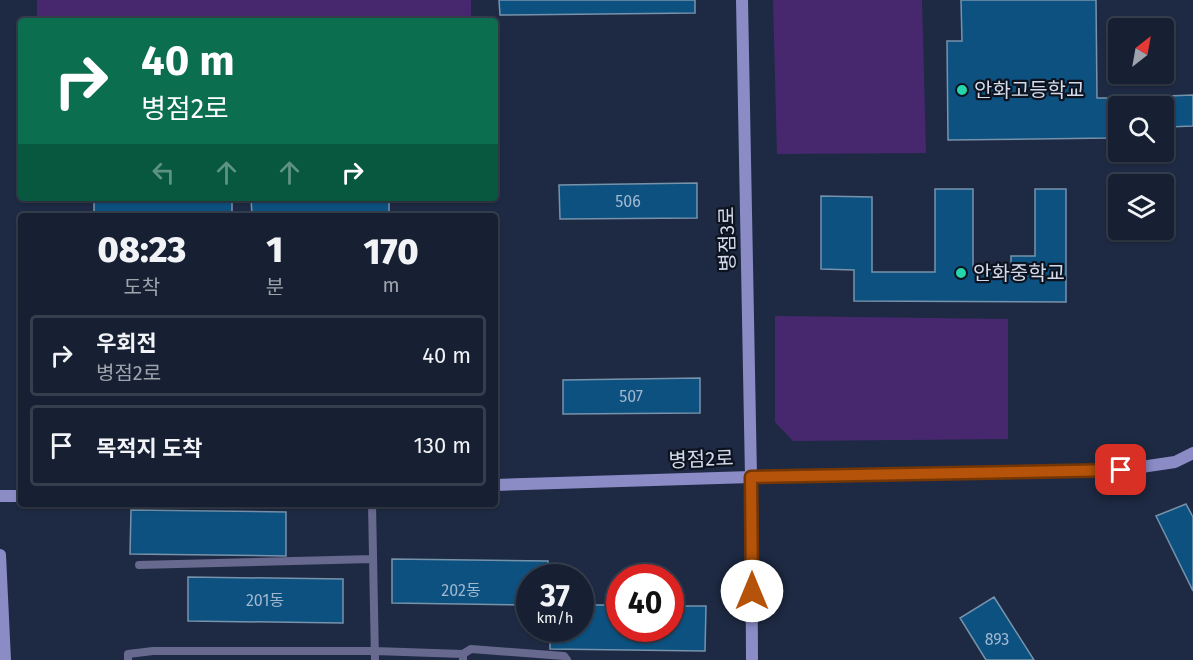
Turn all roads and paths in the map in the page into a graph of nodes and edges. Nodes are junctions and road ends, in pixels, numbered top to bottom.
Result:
1 (742, 0) edge
2 (1193, 453) edge
3 (751, 477) junction
4 (498, 485) edge
5 (0, 496) edge
6 (18, 496) edge
7 (372, 507) edge
8 (0, 555) edge
9 (373, 559) junction
10 (139, 564) dead end
11 (276, 655) edge
12 (311, 655) edge
13 (375, 655) edge
14 (463, 657) edge
15 (5, 660) edge
16 (128, 660) edge
17 (567, 660) edge
18 (752, 660) edge

1 - 3 street, 병점3로
2 - 3 street, 병점2로
3 - 4 street, 병점2로
3 - 18 street, 병점3로
5 - 6 street
7 - 9 lane
8 - 15 street
9 - 10 lane
9 - 13 lane
11 - 12 lane
11 - 16 lane
12 - 13 lane
13 - 14 lane
14 - 17 lane

